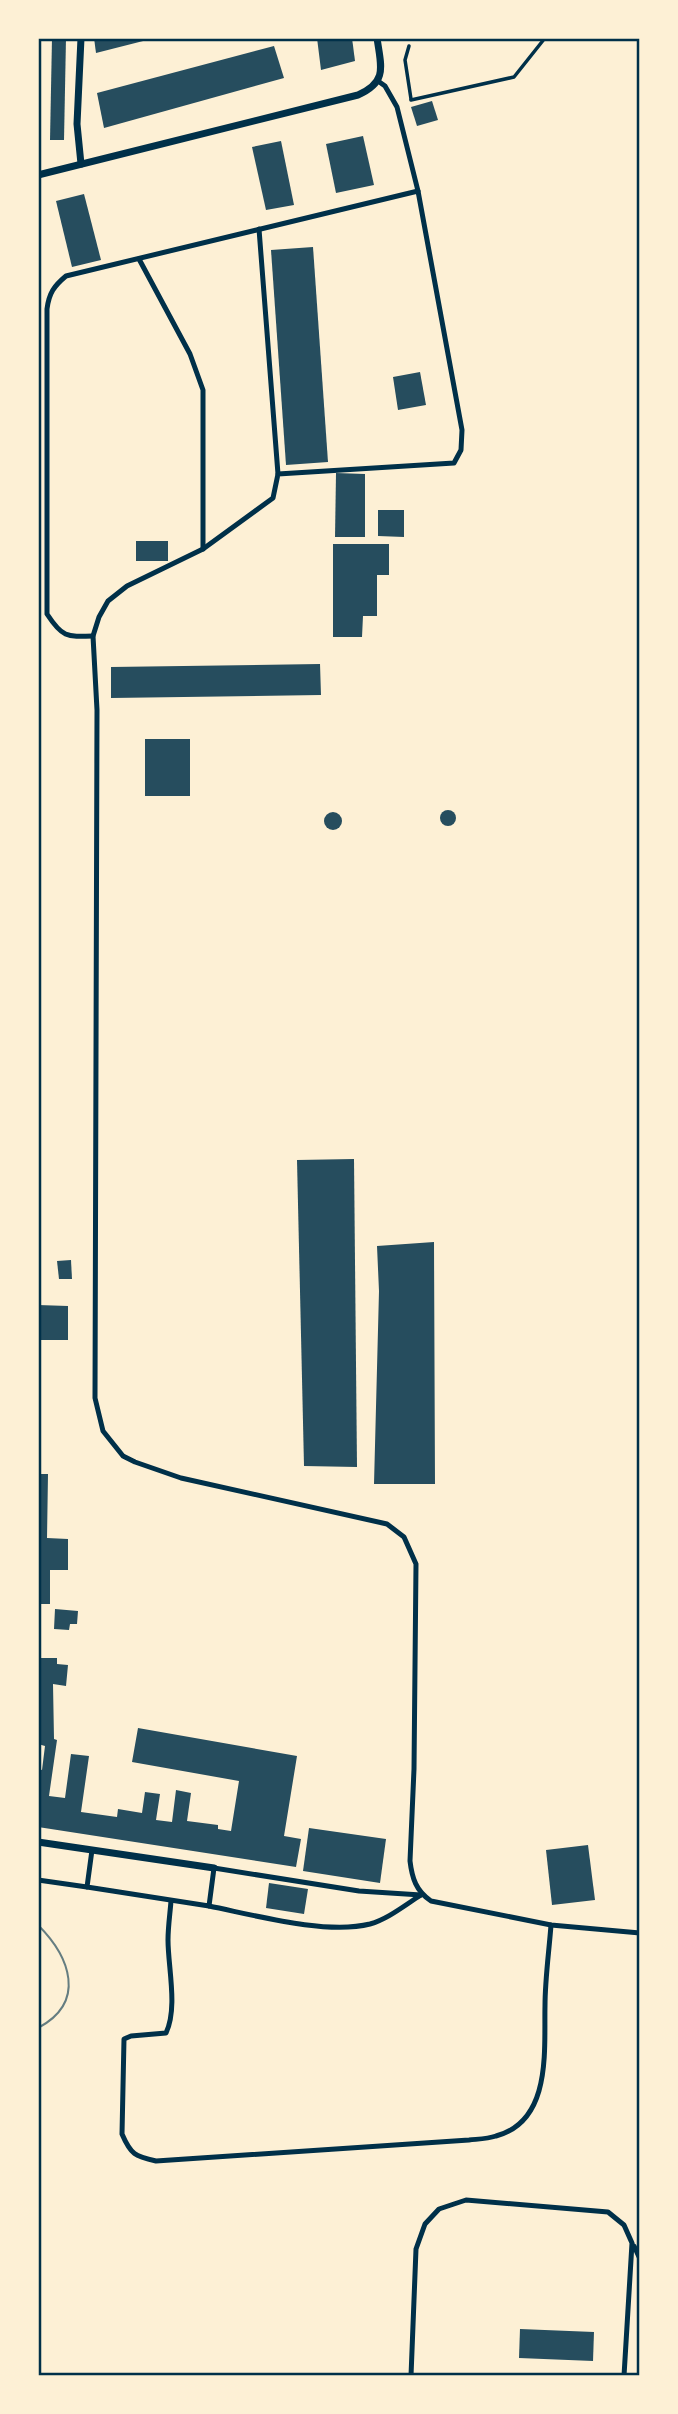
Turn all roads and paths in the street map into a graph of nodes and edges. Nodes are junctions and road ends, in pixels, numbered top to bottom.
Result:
1 (81, 38) edge
2 (377, 38) edge
3 (545, 38) edge
4 (409, 46) dead end
5 (378, 81) junction
6 (411, 100) junction
7 (397, 107) junction
8 (81, 164) junction
9 (38, 176) edge
10 (418, 191) junction
11 (259, 229) junction
12 (139, 259) junction
13 (278, 474) junction
14 (203, 549) junction
15 (93, 636) junction
16 (38, 1842) edge
17 (92, 1850) junction
18 (214, 1868) junction
19 (38, 1880) edge
20 (86, 1887) junction
21 (421, 1895) junction
22 (171, 1901) junction
23 (209, 1906) junction
24 (551, 1925) junction
25 (639, 1933) edge
26 (632, 2244) junction
27 (639, 2259) edge
28 (411, 2375) edge
29 (624, 2375) edge

1 - 8 street
2 - 5 street
3 - 6 path
4 - 6 path
5 - 7 lane
5 - 8 street
6 - 7 path
7 - 10 lane
8 - 9 street
10 - 11 lane
10 - 13 lane
11 - 12 lane
11 - 13 lane
12 - 14 lane
12 - 15 lane
13 - 14 lane
14 - 15 lane
15 - 21 lane
16 - 17 street
17 - 18 street
17 - 20 lane
18 - 21 lane
18 - 23 lane
19 - 20 lane
20 - 22 lane
21 - 23 lane
21 - 24 lane
22 - 23 lane
22 - 24 lane
24 - 25 lane
26 - 27 lane
26 - 28 lane
26 - 29 lane

